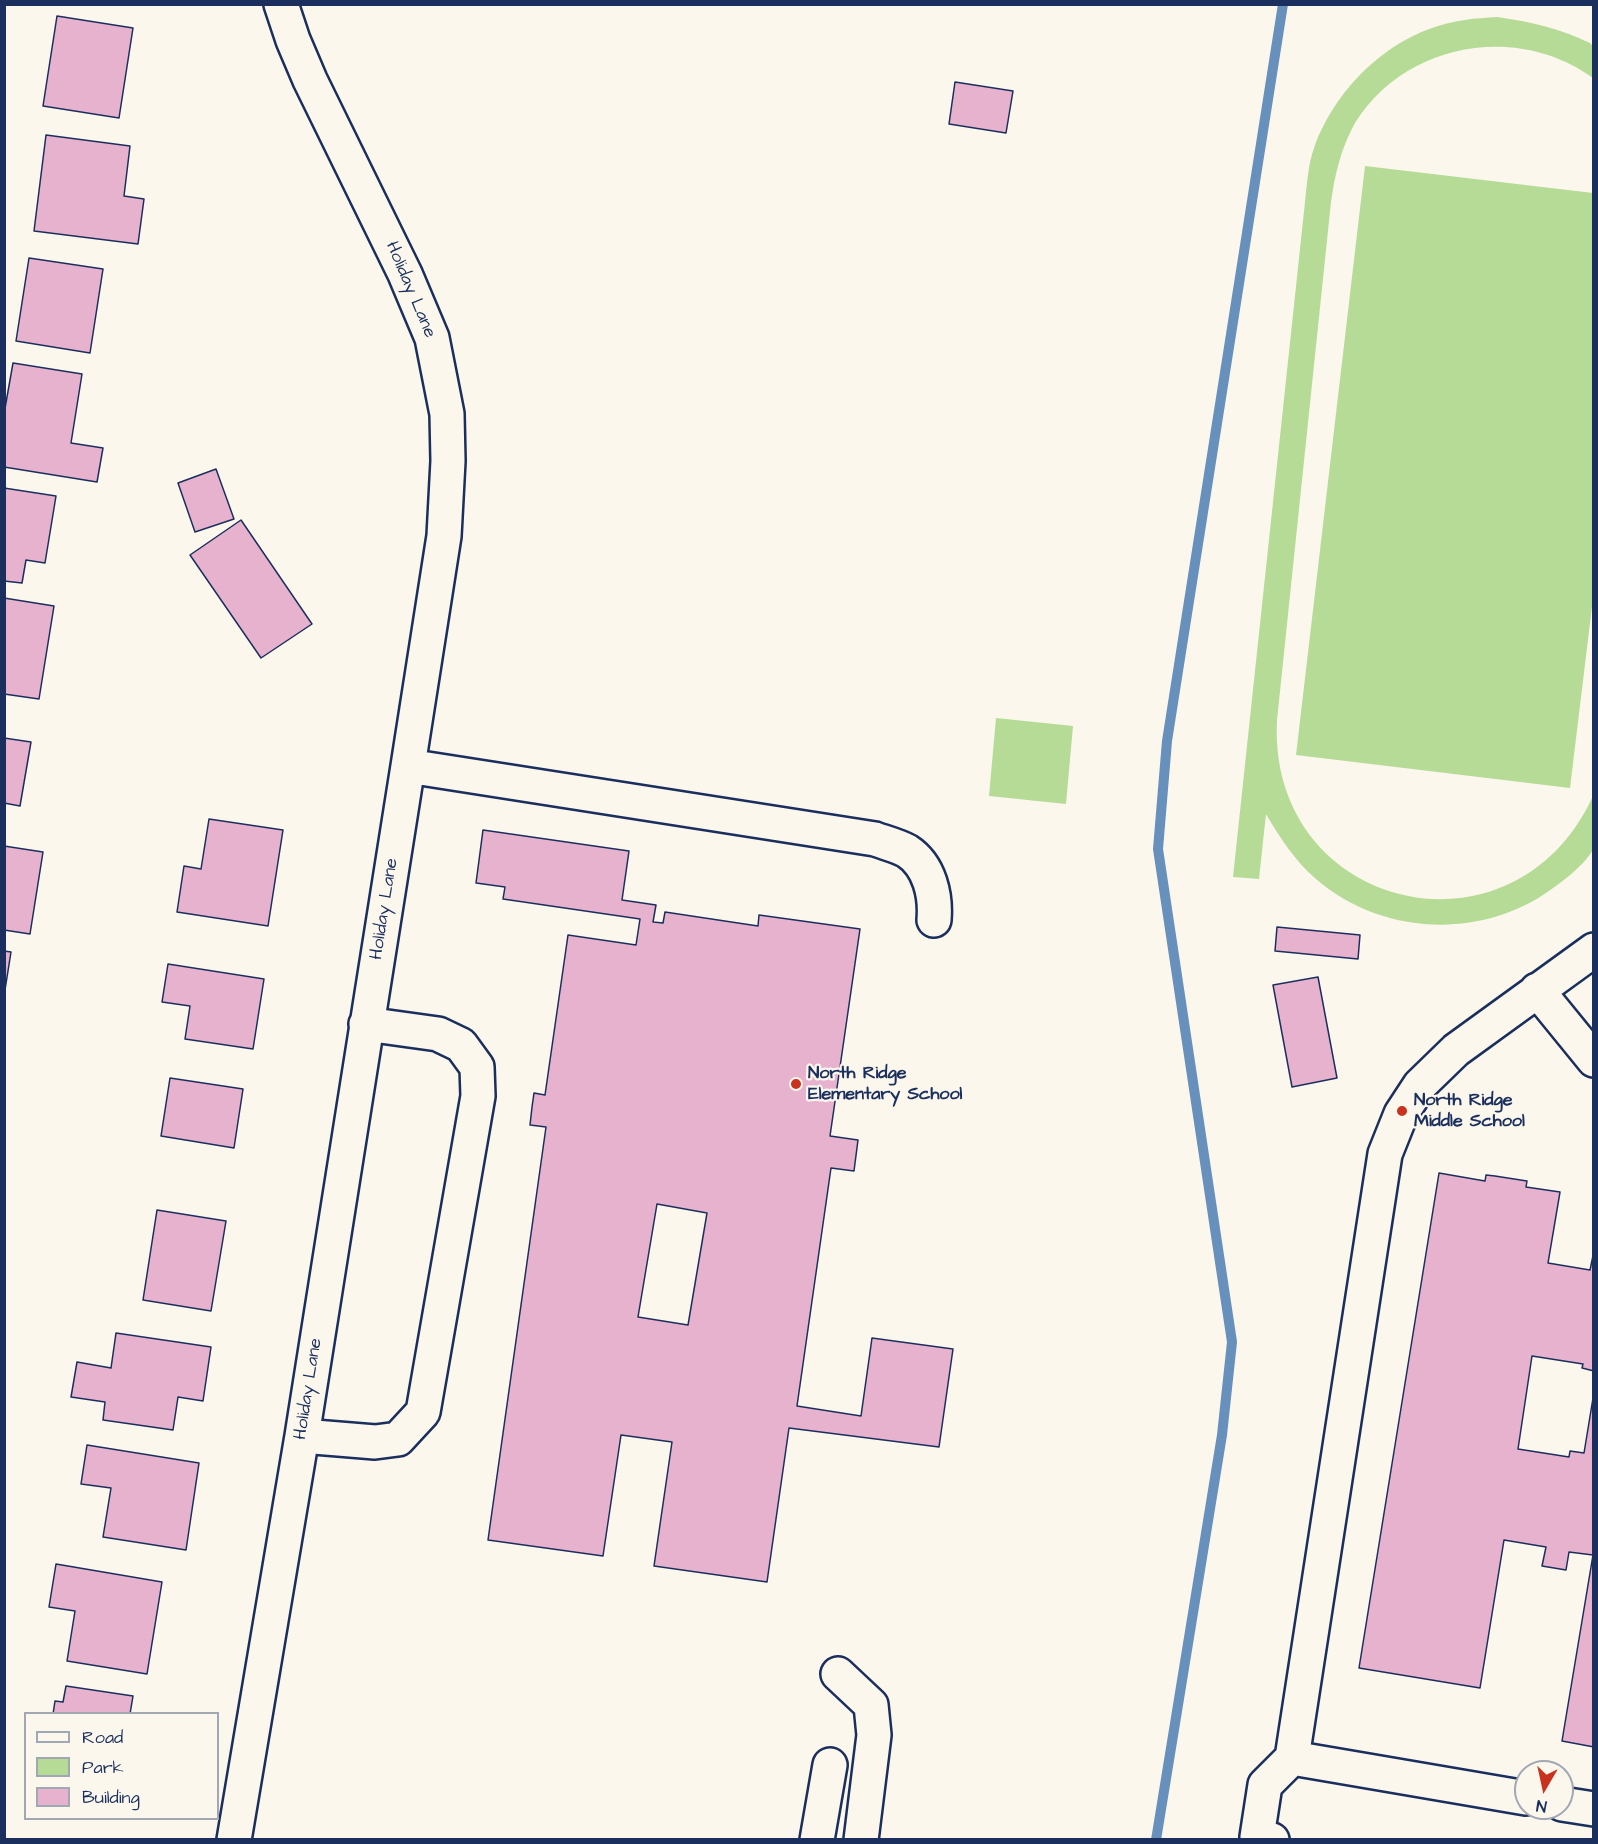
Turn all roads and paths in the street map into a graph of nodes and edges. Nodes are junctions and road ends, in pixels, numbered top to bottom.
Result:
1 (281, 4) edge
2 (408, 766) junction
3 (934, 921) dead end
4 (1593, 950) edge
5 (1537, 990) junction
6 (366, 1024) junction
7 (1593, 1060) edge
8 (302, 1436) junction
9 (838, 1674) dead end
10 (1292, 1758) junction
11 (830, 1765) dead end
12 (1514, 1796) edge
13 (1574, 1806) edge
14 (1593, 1809) edge
15 (234, 1839) edge
16 (817, 1839) edge
17 (861, 1839) edge
18 (1261, 1839) edge

1 - 2 street, Holiday Lane
2 - 3 street
2 - 6 street, Holiday Lane
4 - 5 street
5 - 7 street
5 - 10 street
6 - 8 street, Holiday Lane
6 - 8 street
8 - 15 street, Holiday Lane
9 - 17 street
10 - 12 street
10 - 18 street
11 - 16 street
13 - 14 street

